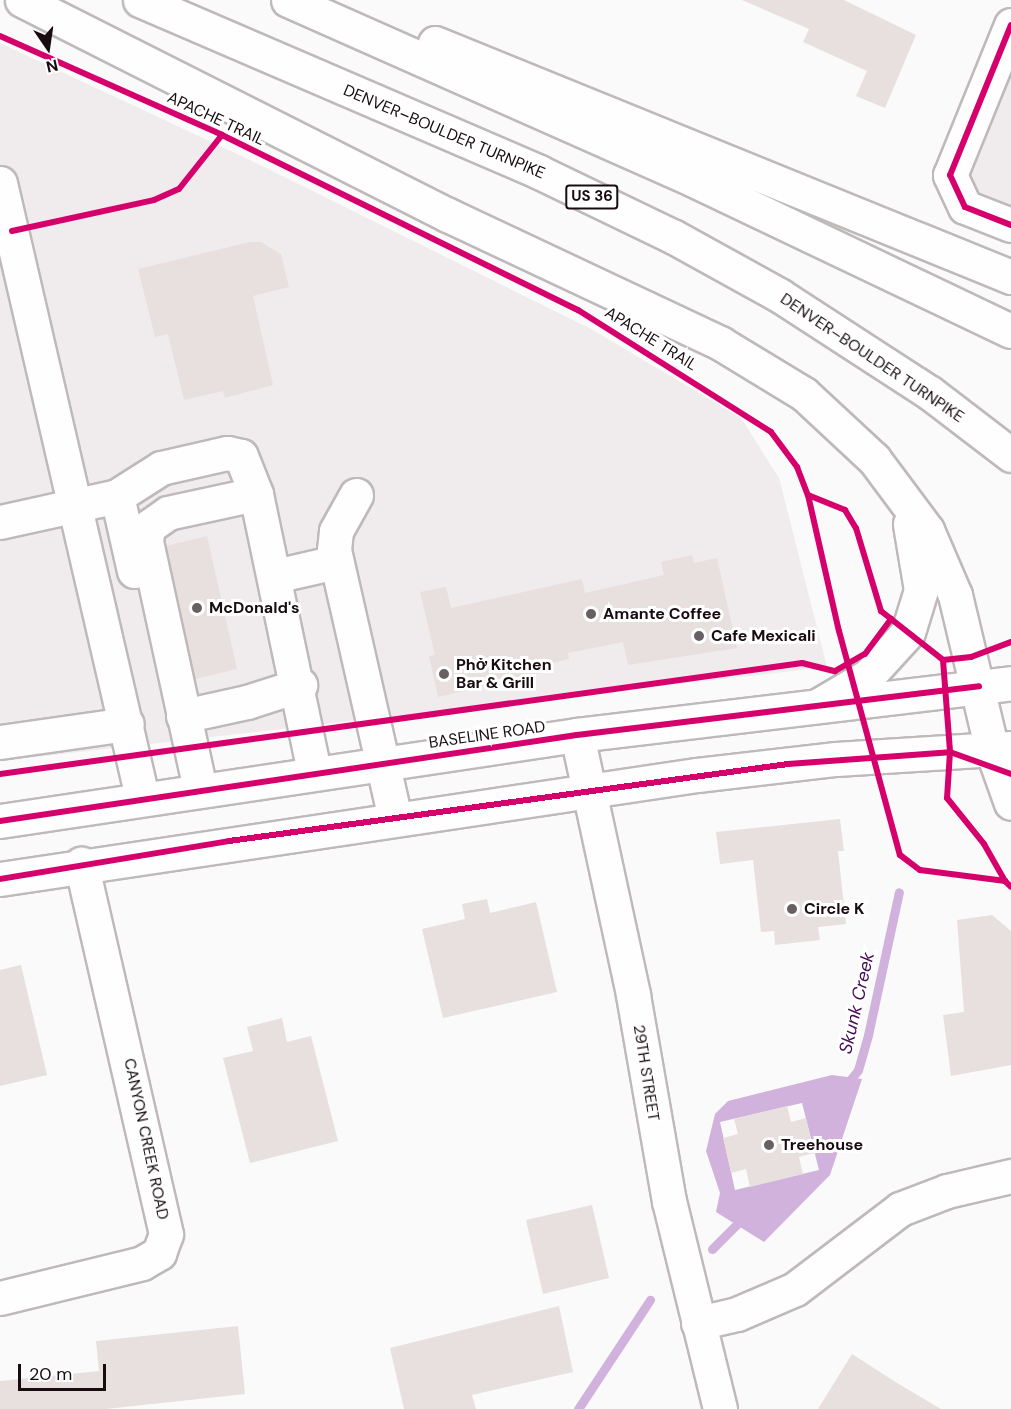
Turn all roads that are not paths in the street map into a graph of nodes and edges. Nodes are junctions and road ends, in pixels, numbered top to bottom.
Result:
1 (22, 0) edge
2 (140, 0) edge
3 (288, 0) edge
4 (322, 0) edge
5 (1011, 25) edge
6 (0, 183) edge
7 (1011, 225) edge
8 (1011, 277) edge
9 (1011, 331) edge
10 (1011, 455) edge
11 (891, 478) junction
12 (253, 482) junction
13 (356, 495) dead end
14 (117, 496) junction
15 (76, 504) junction
16 (0, 522) edge
17 (336, 562) junction
18 (275, 576) junction
19 (1011, 683) edge
20 (300, 685) junction
21 (979, 686) junction
22 (819, 705) junction
23 (183, 716) junction
24 (127, 724) junction
25 (577, 735) junction
26 (0, 742) edge
27 (1002, 749) edge
28 (384, 764) junction
29 (314, 772) junction
30 (200, 789) junction
31 (588, 791) junction
32 (142, 797) junction
33 (1011, 803) edge
34 (395, 818) junction
35 (0, 821) edge
36 (81, 864) junction
37 (0, 879) edge
38 (1011, 1176) edge
39 (0, 1298) edge
40 (698, 1323) junction
41 (720, 1409) edge

1 - 11 main road
2 - 10 main road, DENVER–BOULDER TURNPIKE / US 36
3 - 9 main road
4 - 8 main road
5 - 7 main road
6 - 15 main road
11 - 21 main road
11 - 22 main road
12 - 14 main road
12 - 18 main road
12 - 23 main road
13 - 17 main road
14 - 15 main road
14 - 23 main road
15 - 16 main road
15 - 24 main road
17 - 18 main road
17 - 28 main road
18 - 20 main road
19 - 21 main road, BASELINE ROAD
20 - 23 main road
20 - 29 main road
21 - 22 main road, BASELINE ROAD
21 - 27 main road
22 - 25 main road, BASELINE ROAD
23 - 30 main road
24 - 26 main road
24 - 32 main road
25 - 28 main road, BASELINE ROAD
25 - 31 main road, 29TH STREET
27 - 31 main road
27 - 33 main road
28 - 29 main road, BASELINE ROAD
28 - 34 main road
29 - 30 main road, BASELINE ROAD
30 - 32 main road, BASELINE ROAD
31 - 34 main road
31 - 40 main road, 29TH STREET
32 - 35 main road, BASELINE ROAD
34 - 36 main road
36 - 37 main road
36 - 39 main road, CANYON CREEK ROAD
38 - 40 main road
40 - 41 main road, 29TH STREET

